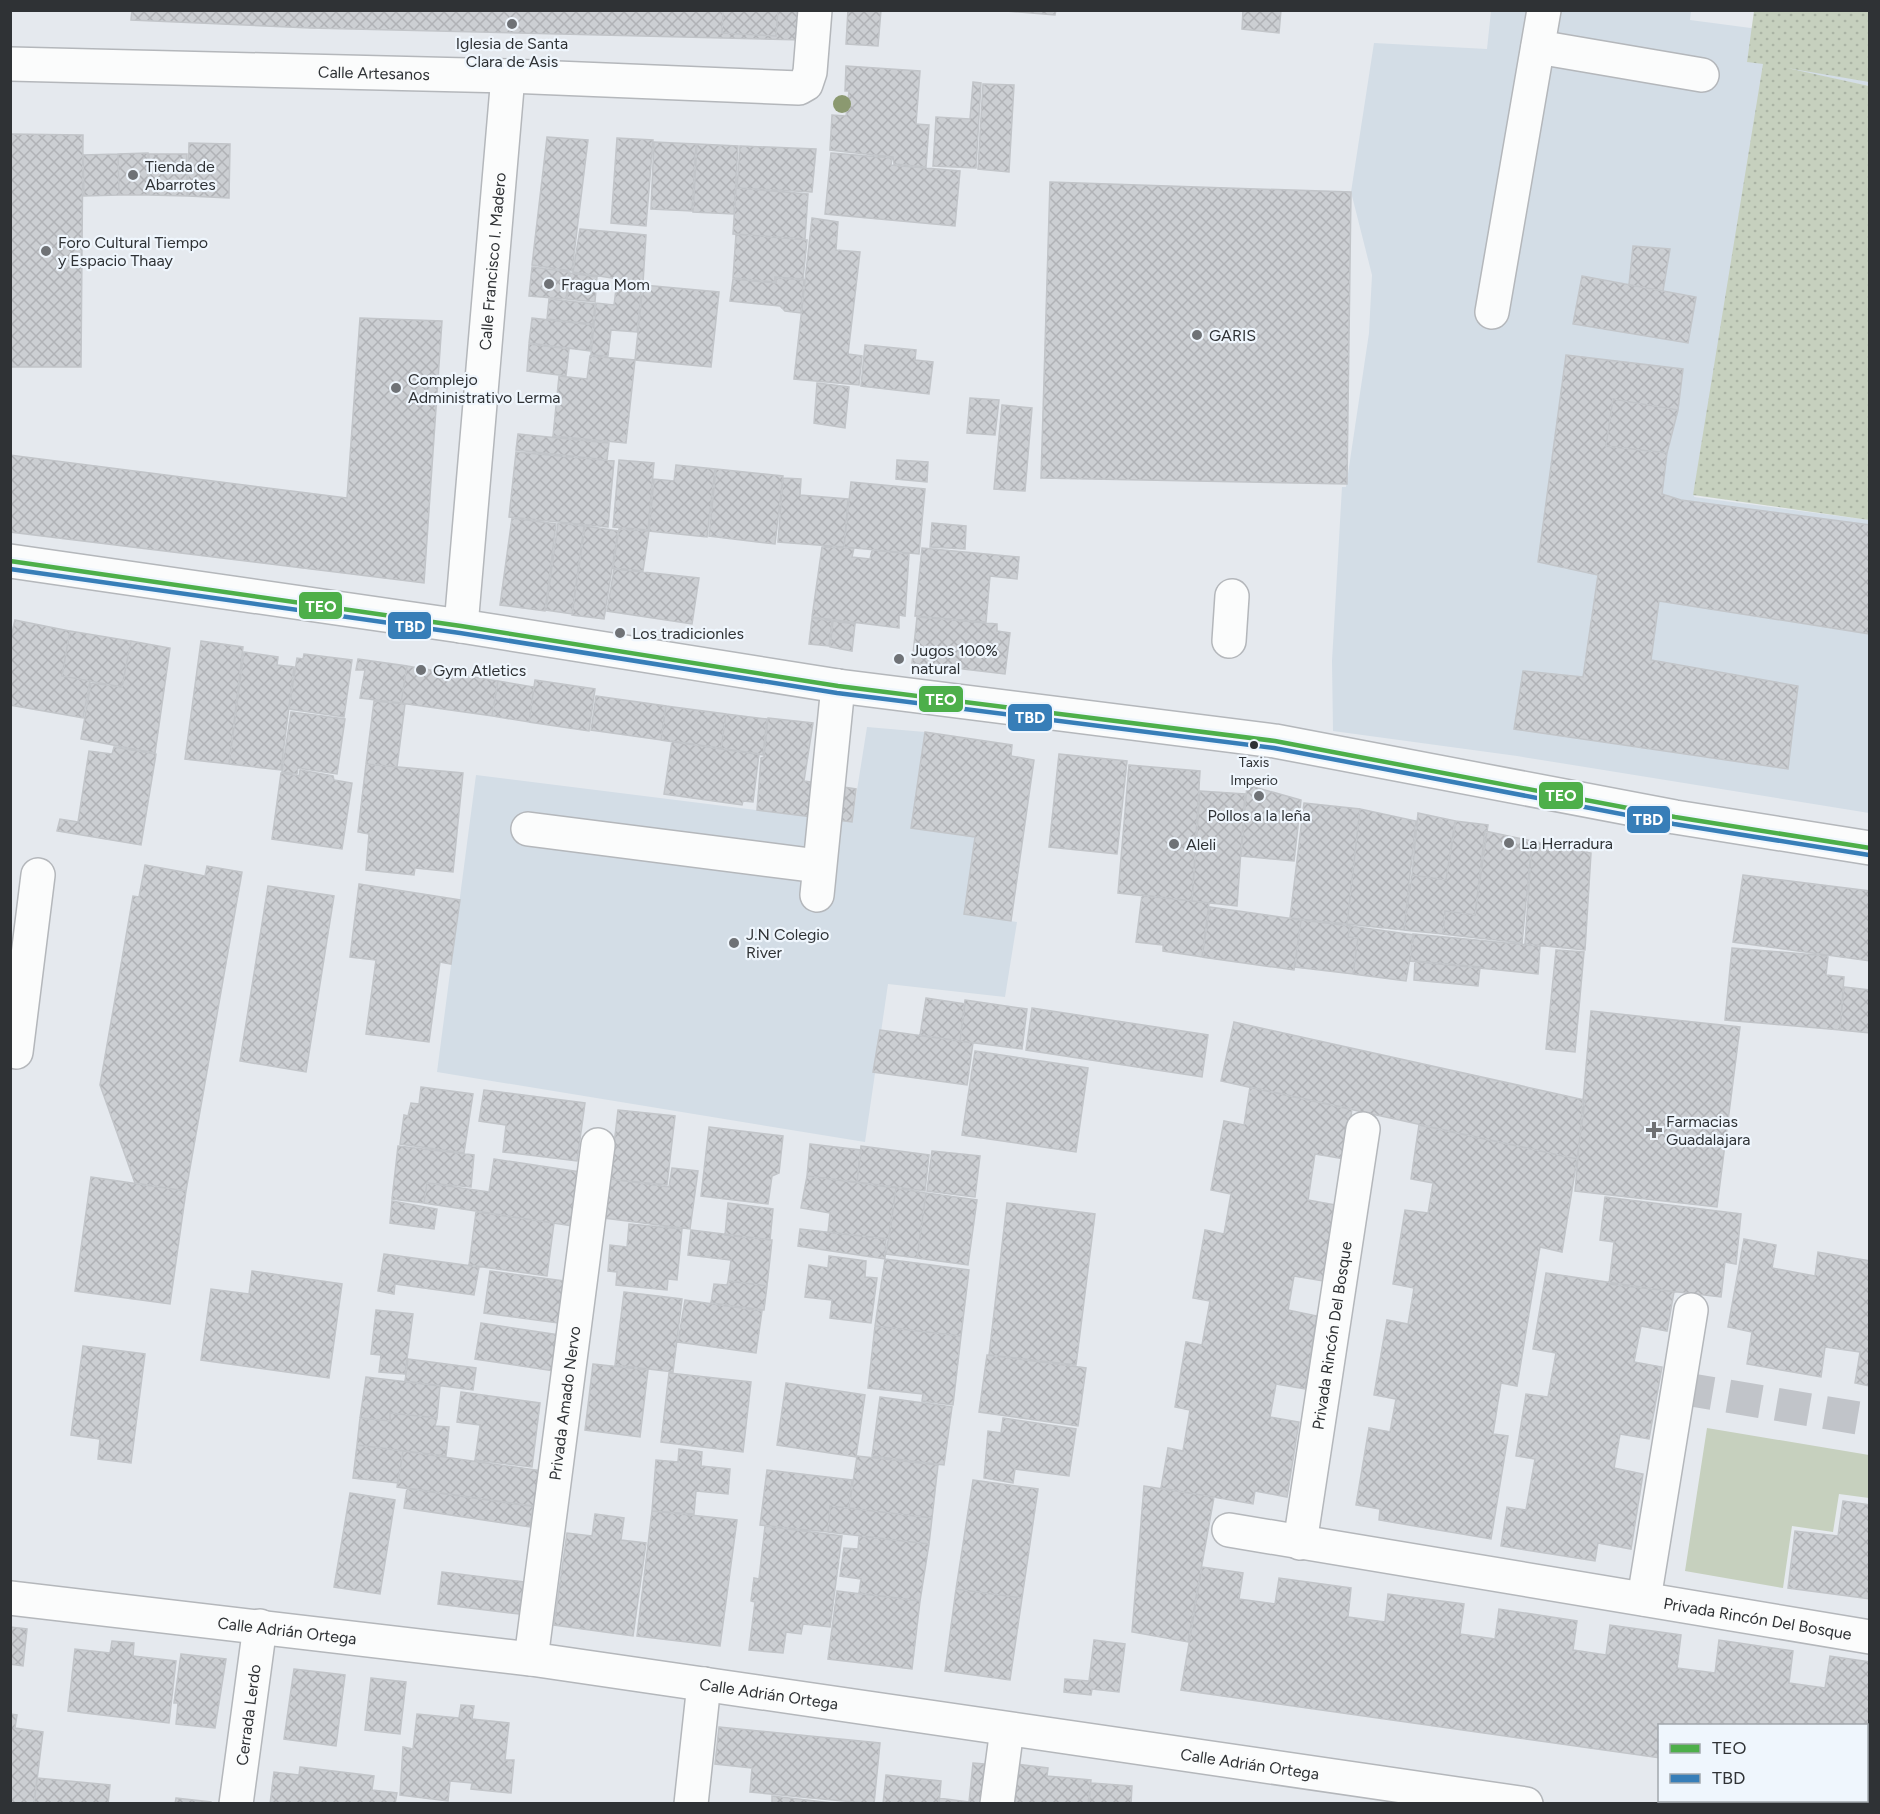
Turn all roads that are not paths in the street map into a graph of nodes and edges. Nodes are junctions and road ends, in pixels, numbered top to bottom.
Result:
1 (815, 10) edge
2 (1544, 10) edge
3 (1538, 47) junction
4 (10, 64) edge
5 (1702, 75) dead end
6 (508, 76) junction
7 (1492, 312) dead end
8 (10, 561) edge
9 (1232, 596) dead end
10 (461, 626) junction
11 (1229, 641) dead end
12 (838, 686) junction
13 (528, 829) dead end
14 (1869, 848) edge
15 (38, 875) dead end
16 (16, 1052) dead end
17 (1364, 1129) dead end
18 (598, 1145) dead end
19 (1691, 1310) dead end
20 (1229, 1530) dead end
21 (1300, 1543) junction
22 (10, 1598) edge
23 (1644, 1599) junction
24 (260, 1626) junction
25 (1869, 1637) edge
26 (531, 1659) junction
27 (704, 1684) junction
28 (1007, 1729) junction
29 (236, 1803) edge
30 (691, 1803) edge
31 (997, 1803) edge
32 (1526, 1803) edge

1 - 6 street, Calle Artesanos
2 - 3 street
3 - 5 street
3 - 7 street
4 - 6 street, Calle Artesanos
6 - 10 street, Calle Francisco I. Madero
8 - 10 street
9 - 11 street
10 - 12 street
12 - 13 street
12 - 14 street
15 - 16 street
17 - 21 street, Privada Rincón Del Bosque
18 - 26 street, Privada Amado Nervo
19 - 23 street, Privada Rincón Del Bosque
20 - 21 street, Privada Rincón Del Bosque
21 - 23 street, Privada Rincón Del Bosque
22 - 24 street, Calle Adrián Ortega
23 - 25 street, Privada Rincón Del Bosque
24 - 26 street, Calle Adrián Ortega
24 - 29 street, Cerrada Lerdo
26 - 27 street, Calle Adrián Ortega
27 - 28 street, Calle Adrián Ortega
27 - 30 street
28 - 31 street
28 - 32 street, Calle Adrián Ortega

